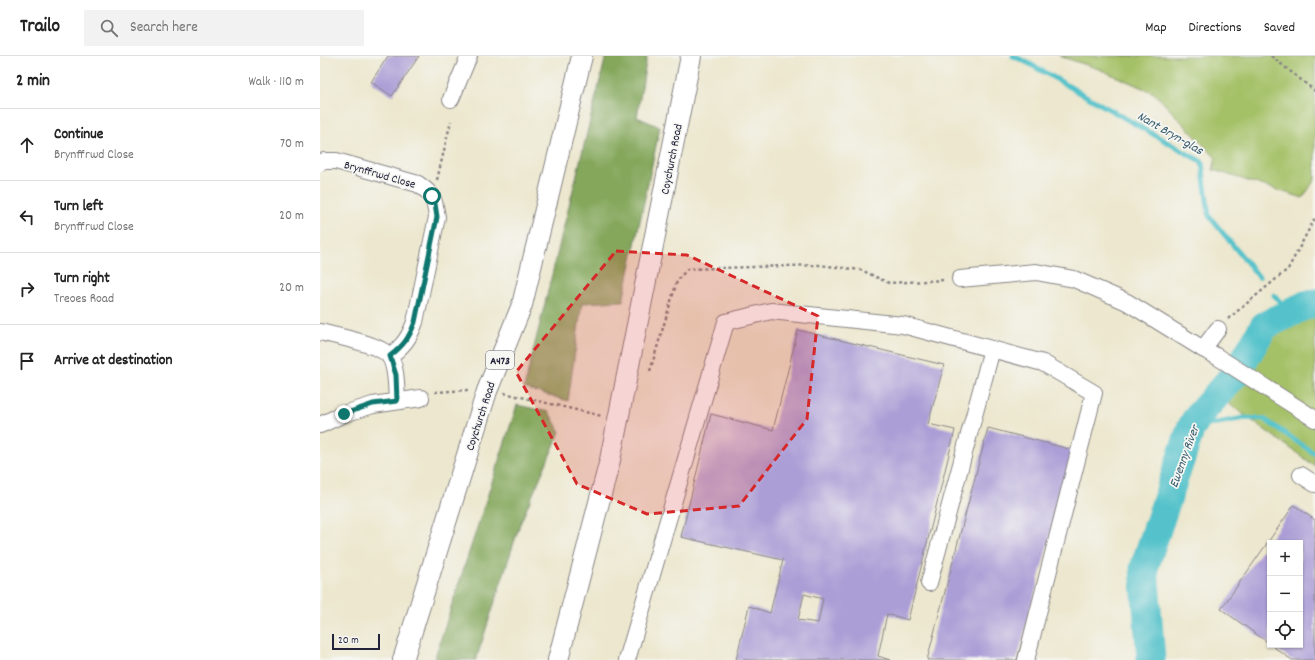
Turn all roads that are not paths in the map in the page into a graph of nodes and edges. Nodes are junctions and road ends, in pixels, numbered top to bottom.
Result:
1 (469, 56) edge
2 (582, 56) edge
3 (691, 56) edge
4 (451, 99) dead end
5 (320, 163) edge
6 (960, 279) road end
7 (1218, 329) road end
8 (320, 332) edge
9 (992, 349) junction
10 (1205, 350) junction
11 (390, 356) junction
12 (425, 395) road end
13 (397, 401) junction
14 (1315, 419) edge
15 (320, 425) edge
16 (1301, 475) dead end
17 (1315, 484) edge
18 (929, 583) dead end
19 (403, 660) edge
20 (558, 660) edge
21 (627, 660) edge
22 (1026, 660) edge

1 - 4 street
2 - 19 main road, Coychurch Road / A473
3 - 20 main road, Coychurch Road
5 - 11 street, Brynffrwd Close
6 - 10 street
7 - 10 street
8 - 11 street
9 - 18 street
9 - 21 street
9 - 22 street
10 - 14 street
11 - 13 street
12 - 13 street
13 - 15 street
16 - 17 street

